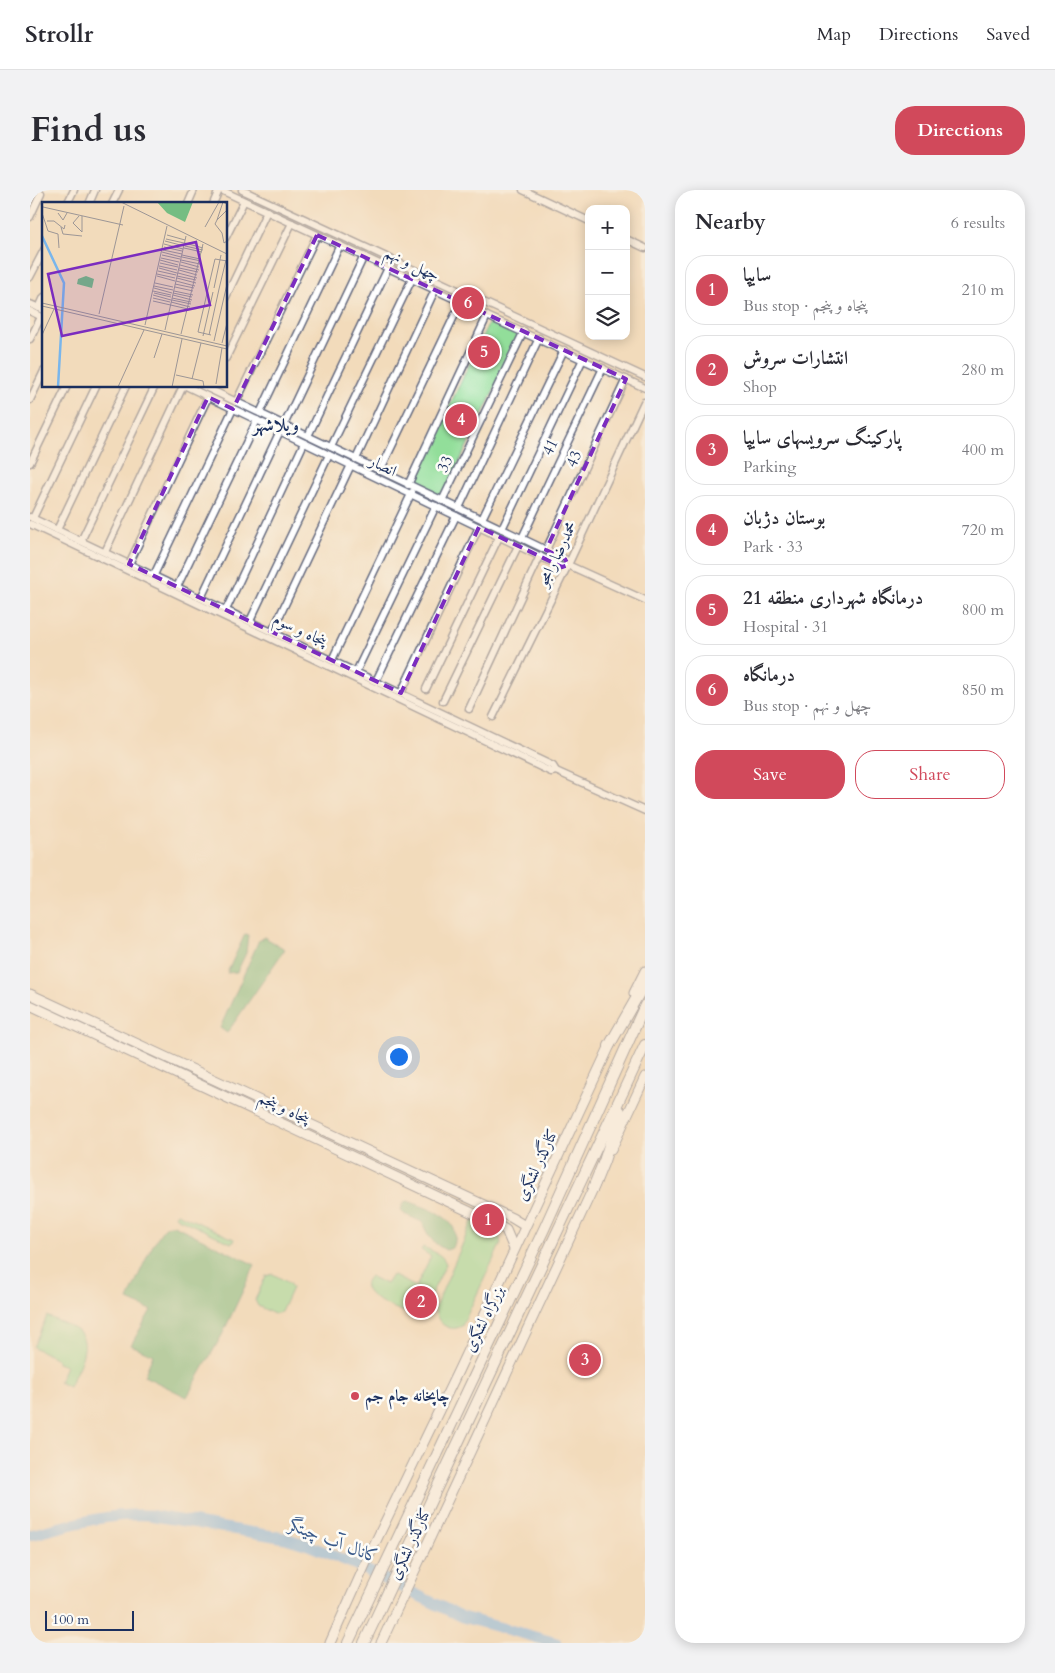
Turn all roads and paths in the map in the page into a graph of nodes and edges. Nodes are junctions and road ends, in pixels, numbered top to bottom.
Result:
1 (74, 190) edge
2 (95, 190) edge
3 (119, 190) edge
4 (194, 190) edge
5 (220, 190) edge
6 (242, 190) edge
7 (523, 190) edge
8 (41, 193) dead end
9 (244, 200) junction
10 (69, 202) edge
11 (90, 202) edge
12 (113, 202) edge
13 (189, 202) edge
14 (214, 202) edge
15 (267, 211) junction
16 (30, 217) edge
17 (585, 219) edge
18 (292, 223) junction
19 (228, 233) edge
20 (317, 234) junction
21 (630, 241) edge
22 (340, 245) junction
23 (645, 248) edge
24 (42, 254) edge
25 (364, 256) junction
26 (388, 268) junction
27 (30, 277) edge
28 (412, 279) junction
29 (436, 290) junction
30 (228, 292) edge
31 (461, 302) junction
32 (30, 304) edge
33 (30, 311) edge
34 (42, 313) edge
35 (488, 316) junction
36 (524, 331) junction
37 (539, 338) junction
38 (30, 339) edge
39 (564, 350) junction
40 (228, 354) edge
41 (583, 359) junction
42 (603, 368) junction
43 (42, 375) edge
44 (645, 377) edge
45 (626, 379) junction
46 (66, 388) edge
47 (95, 388) edge
48 (125, 388) edge
49 (154, 388) edge
50 (184, 388) edge
51 (195, 388) edge
52 (645, 388) edge
53 (211, 391) edge
54 (30, 400) edge
55 (644, 402) dead end
56 (234, 405) junction
57 (260, 413) junction
58 (257, 420) junction
59 (284, 425) junction
60 (280, 431) junction
61 (308, 436) junction
62 (304, 443) junction
63 (331, 447) junction
64 (329, 455) junction
65 (356, 459) junction
66 (30, 463) edge
67 (351, 465) junction
68 (380, 471) junction
69 (411, 489) junction
70 (442, 501) junction
71 (436, 506) junction
72 (459, 508) junction
73 (456, 516) junction
74 (482, 519) junction
75 (31, 520) edge
76 (479, 527) junction
77 (502, 529) junction
78 (57, 530) junction
79 (499, 537) junction
80 (522, 538) junction
81 (81, 541) junction
82 (518, 546) junction
83 (546, 550) junction
84 (105, 552) junction
85 (540, 556) junction
86 (129, 564) junction
87 (568, 564) junction
88 (154, 575) junction
89 (177, 587) junction
90 (201, 598) junction
91 (645, 600) edge
92 (226, 610) junction
93 (250, 621) junction
94 (272, 632) junction
95 (332, 660) junction
96 (356, 672) junction
97 (376, 681) junction
98 (426, 689) dead end
99 (401, 693) junction
100 (443, 701) dead end
101 (469, 709) dead end
102 (492, 717) dead end
103 (556, 771) junction
104 (645, 810) edge
105 (645, 970) edge
106 (645, 983) edge
107 (30, 994) edge
108 (30, 1005) edge
109 (645, 1006) edge
110 (645, 1045) edge
111 (609, 1046) junction
112 (630, 1077) junction
113 (645, 1078) edge
114 (230, 1088) junction
115 (225, 1097) junction
116 (593, 1188) junction
117 (508, 1216) junction
118 (525, 1226) junction
119 (502, 1228) junction
120 (514, 1249) junction
121 (370, 1594) junction
122 (330, 1643) edge
123 (342, 1643) edge
124 (348, 1643) edge
125 (364, 1643) edge
126 (380, 1643) edge

1 - 10 street
2 - 11 street
3 - 12 street
4 - 13 street
5 - 9 street, چهل و نهم
5 - 14 street
6 - 44 street, چهل و نهم
7 - 17 street
8 - 16 street
9 - 15 street, چهل و نهم
9 - 19 street
15 - 18 street, چهل و نهم
15 - 30 street
18 - 20 street, چهل و نهم
18 - 40 street
20 - 22 street, چهل و نهم
20 - 56 street
21 - 23 street
22 - 25 street, چهل و نهم
22 - 57 street
24 - 27 street
25 - 26 street, چهل و نهم
25 - 59 street
26 - 28 street, چهل و نهم
26 - 61 street
28 - 29 street, چهل و نهم
28 - 63 street
29 - 31 street, چهل و نهم
29 - 65 street
31 - 35 street, چهل و نهم
31 - 68 street
32 - 34 street
33 - 34 street
34 - 38 street
35 - 36 street, چهل و نهم
35 - 69 street
36 - 37 street, چهل و نهم
36 - 70 street, 33
37 - 39 street, چهل و نهم
37 - 72 street
39 - 41 street, چهل و نهم
39 - 74 street
41 - 42 street, چهل و نهم
41 - 77 street
42 - 45 street, چهل و نهم
42 - 80 street, 41
43 - 54 street
45 - 52 street, چهل و نهم
45 - 83 street, 43
46 - 66 street
47 - 75 street
48 - 78 street
49 - 81 street
50 - 84 street
51 - 53 street, انصار
53 - 56 street, انصار
53 - 86 street
55 - 87 street, محمدرضا رامجو
56 - 57 street, انصار
56 - 58 street, انصار
56 - 88 street
57 - 59 street, انصار
58 - 60 street, انصار
58 - 89 street
59 - 61 street, انصار
60 - 62 street, انصار
60 - 90 street
61 - 63 street, انصار
62 - 64 street, انصار
62 - 92 street
63 - 65 street, انصار
64 - 67 street, انصار
64 - 93 street
65 - 68 street, انصار
67 - 69 street, انصار
67 - 94 street
68 - 69 street, انصار
69 - 70 street, انصار
69 - 71 street, انصار
69 - 95 street
70 - 72 street, انصار
71 - 73 street, انصار
71 - 96 street
72 - 74 street, انصار
73 - 76 street, انصار
73 - 97 street
74 - 77 street, انصار
75 - 78 street, پنجاه و سوم
75 - 103 street, پنجاه و سوم
76 - 79 street, انصار
76 - 99 street
77 - 80 street, انصار
78 - 81 street, پنجاه و سوم
79 - 82 street, انصار
79 - 98 street
80 - 83 street, انصار
81 - 84 street, پنجاه و سوم
82 - 85 street, انصار
82 - 100 street
83 - 87 street, انصار
84 - 86 street, پنجاه و سوم
85 - 87 street, انصار
85 - 101 street
86 - 88 street, پنجاه و سوم
87 - 91 street, انصار
87 - 102 street, محمدرضا رامجو
88 - 89 street, پنجاه و سوم
89 - 90 street, پنجاه و سوم
90 - 92 street, پنجاه و سوم
92 - 93 street, پنجاه و سوم
93 - 94 street, پنجاه و سوم
94 - 95 street, پنجاه و سوم
95 - 96 street, پنجاه و سوم
96 - 97 street, پنجاه و سوم
97 - 99 street, پنجاه و سوم
99 - 103 street, پنجاه و سوم
103 - 104 street, پنجاه و سوم
105 - 111 main road, کنارگذر لشگری
106 - 111 highway
107 - 114 main road, پنجاه و پنجم
108 - 115 main road, پنجاه و پنجم
109 - 121 highway, بزرگراه لشگری
110 - 112 highway, بزرگراه لشگری
111 - 118 main road, کنارگذر لشگری
112 - 116 highway
112 - 125 highway, بزرگراه لشگری
113 - 116 main road, کنارگذر لشگری
114 - 115 main road
114 - 117 main road, پنجاه و پنجم
115 - 119 main road, پنجاه و پنجم
116 - 126 main road, کنارگذر لشگری
117 - 118 main road, پنجاه و پنجم
117 - 119 main road
118 - 120 main road, کنارگذر لشگری
119 - 120 main road
120 - 122 main road, کنارگذر لشگری
121 - 123 highway
121 - 124 highway, بزرگراه لشگری

